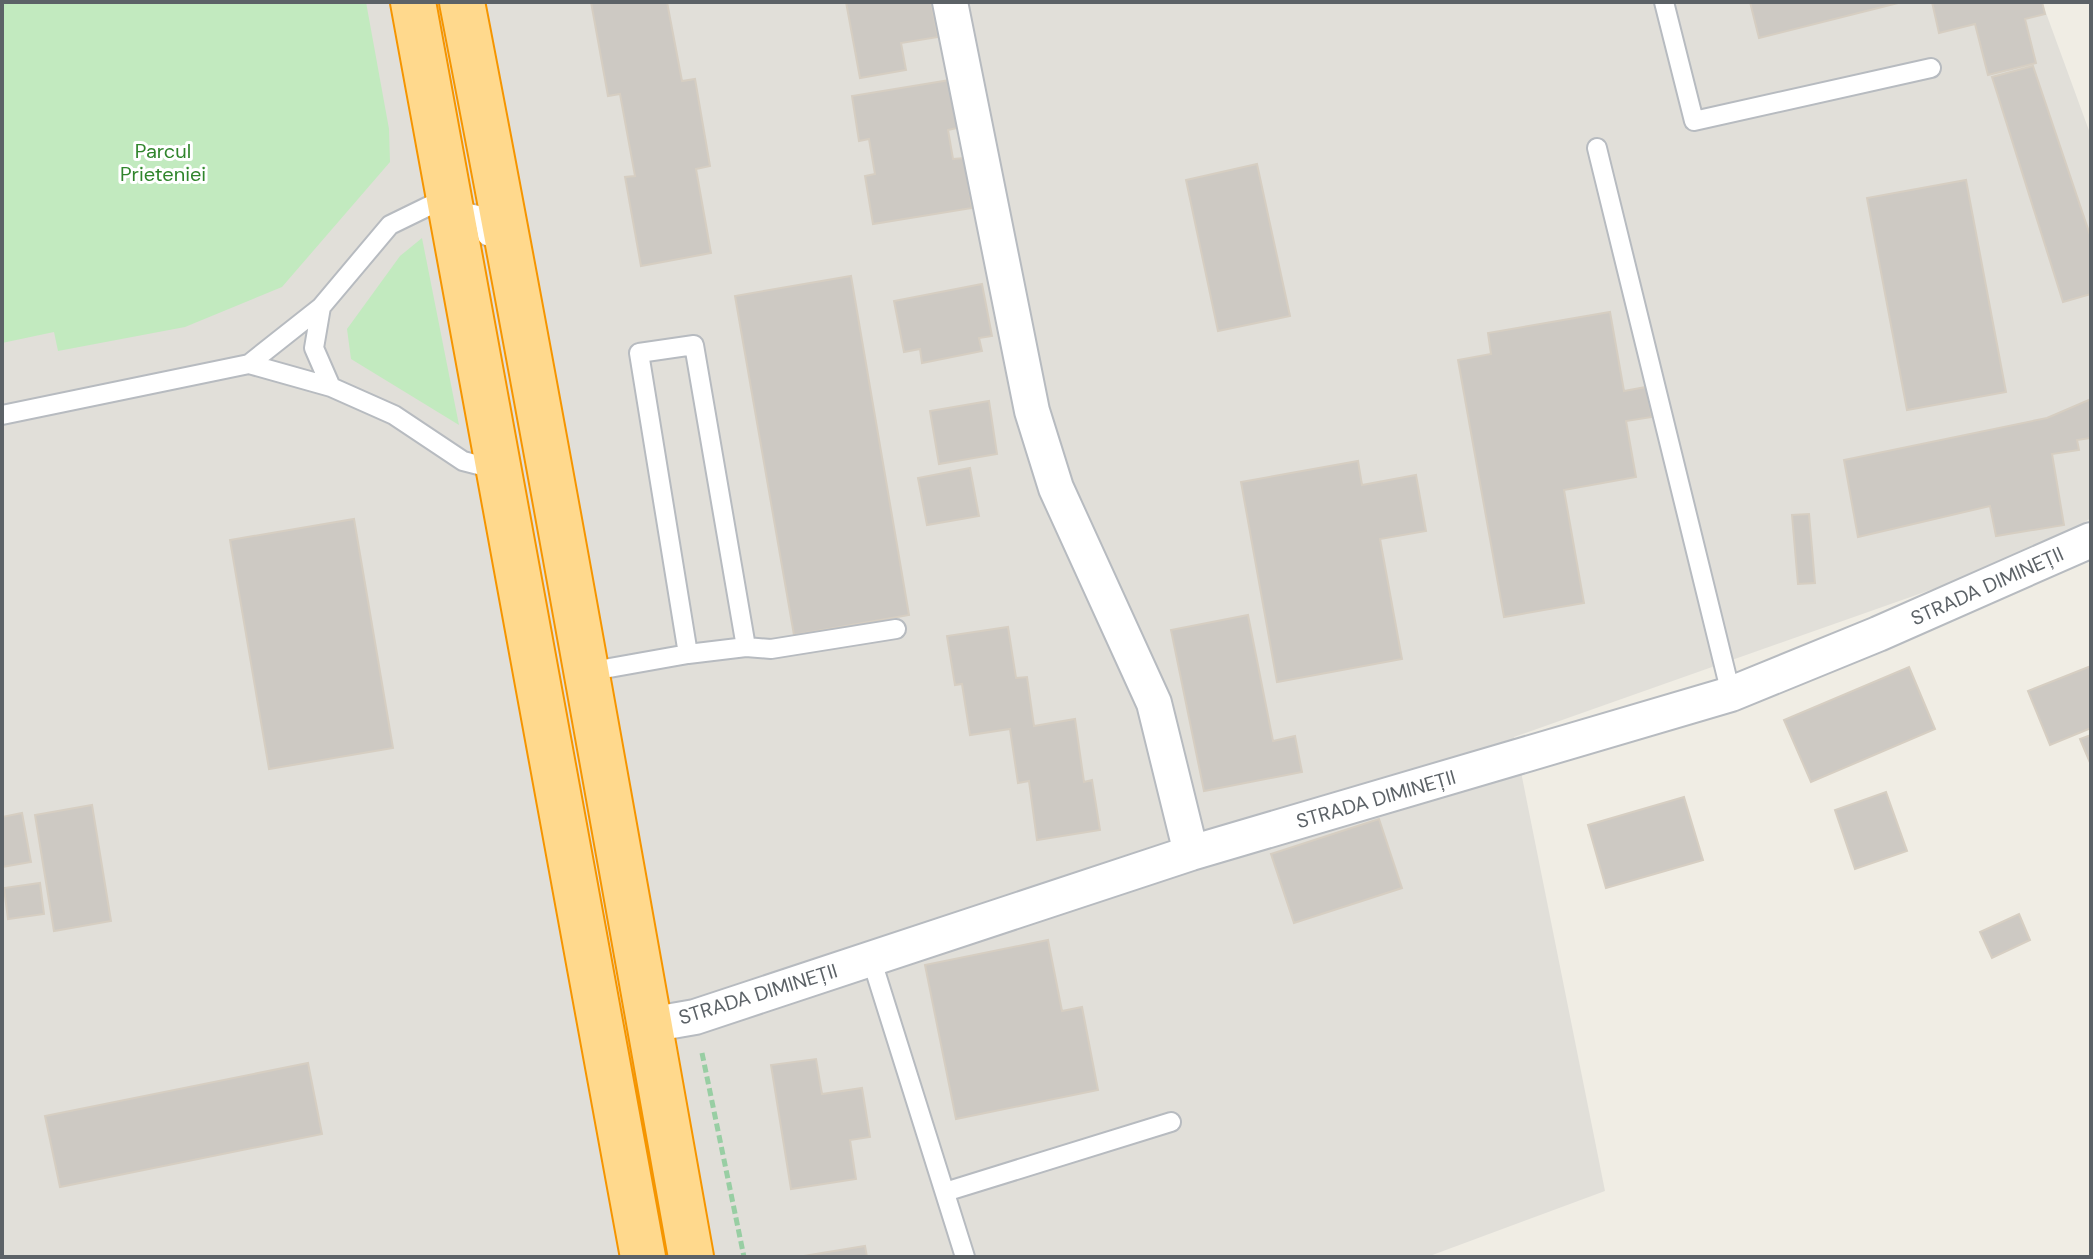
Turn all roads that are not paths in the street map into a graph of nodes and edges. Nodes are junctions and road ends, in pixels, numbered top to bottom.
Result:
1 (413, 2) edge
2 (462, 2) edge
3 (950, 2) edge
4 (1664, 2) edge
5 (1931, 68) dead end
6 (1597, 148) dead end
7 (453, 209) junction
8 (321, 307) junction
9 (249, 364) junction
10 (331, 387) junction
11 (541, 409) junction
12 (2, 415) edge
13 (501, 470) junction
14 (2091, 540) edge
15 (896, 629) dead end
16 (746, 647) junction
17 (688, 654) junction
18 (584, 672) junction
19 (1731, 694) junction
20 (1191, 853) junction
21 (871, 958) junction
22 (649, 1025) junction
23 (1171, 1122) dead end
24 (945, 1192) junction
25 (643, 1257) edge
26 (691, 1257) edge
27 (965, 1257) edge

1 - 7 highway
2 - 11 highway
3 - 20 street
4 - 5 lane
6 - 19 lane
7 - 8 lane
7 - 11 lane
7 - 13 highway
8 - 9 lane
8 - 10 lane
9 - 10 lane
9 - 12 lane
10 - 13 lane
11 - 18 highway
13 - 25 highway
14 - 19 street, STRADA DIMINEȚII
15 - 16 lane
16 - 17 lane
16 - 17 lane
17 - 18 lane
18 - 22 highway
19 - 20 street, STRADA DIMINEȚII
20 - 21 street, STRADA DIMINEȚII
21 - 22 street, STRADA DIMINEȚII
21 - 24 lane
22 - 26 highway
23 - 24 lane
24 - 27 lane

